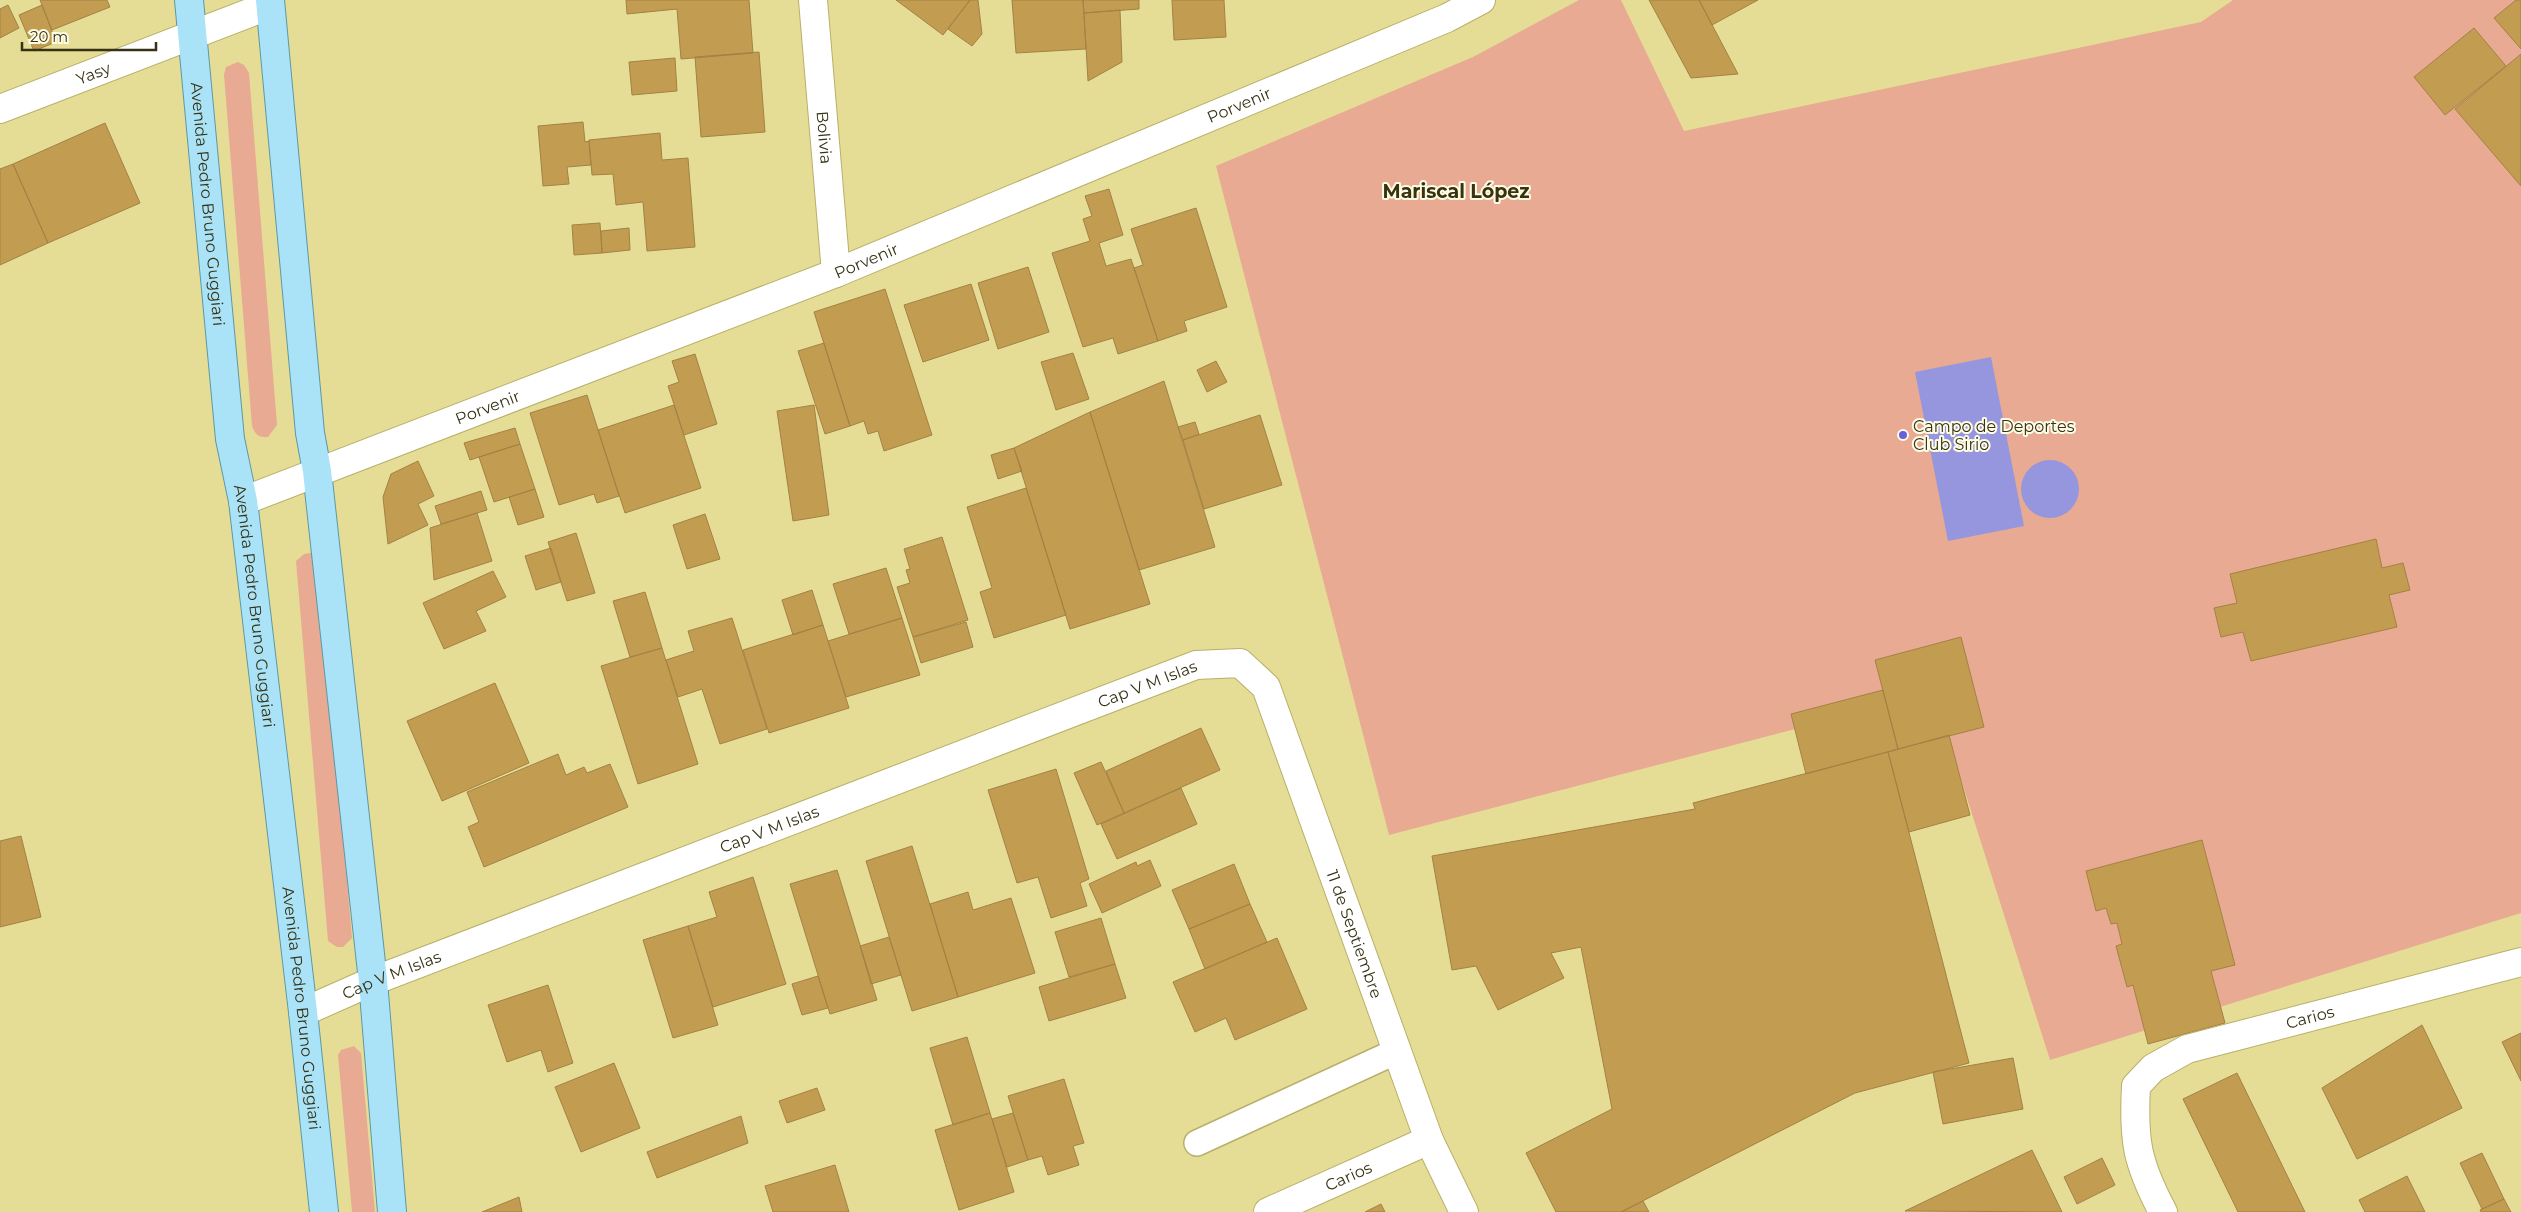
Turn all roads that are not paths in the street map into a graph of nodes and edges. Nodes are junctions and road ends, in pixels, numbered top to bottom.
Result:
1 (189, 0) edge
2 (813, 0) edge
3 (1481, 0) edge
4 (270, 3) edge
5 (193, 33) junction
6 (0, 108) edge
7 (836, 273) junction
8 (317, 471) junction
9 (243, 500) junction
10 (1240, 663) joint
11 (2521, 962) edge
12 (373, 981) junction
13 (303, 1012) junction
14 (1397, 1051) junction
15 (1429, 1140) junction
16 (1197, 1143) dead end
17 (324, 1212) edge
18 (392, 1212) edge
19 (1268, 1212) edge
20 (1464, 1212) edge
21 (2163, 1212) edge

1 - 5 main road, Avenida Pedro Bruno Guggiari
2 - 7 street, Bolivia
3 - 7 street, Porvenir
4 - 5 street, Yasy
4 - 8 main road
5 - 6 street, Yasy
5 - 9 main road, Avenida Pedro Bruno Guggiari
7 - 8 street, Porvenir
8 - 9 street, Porvenir
8 - 12 main road
9 - 13 main road, Avenida Pedro Bruno Guggiari
10 - 12 street, Cap V M Islas
10 - 14 street, 11 de Septiembre
11 - 21 street, Carios
12 - 13 street, Cap V M Islas
12 - 18 main road
13 - 17 main road, Avenida Pedro Bruno Guggiari
14 - 15 street, 11 de Septiembre
14 - 16 lane
15 - 19 street, Carios
15 - 20 street, 11 de Septiembre

